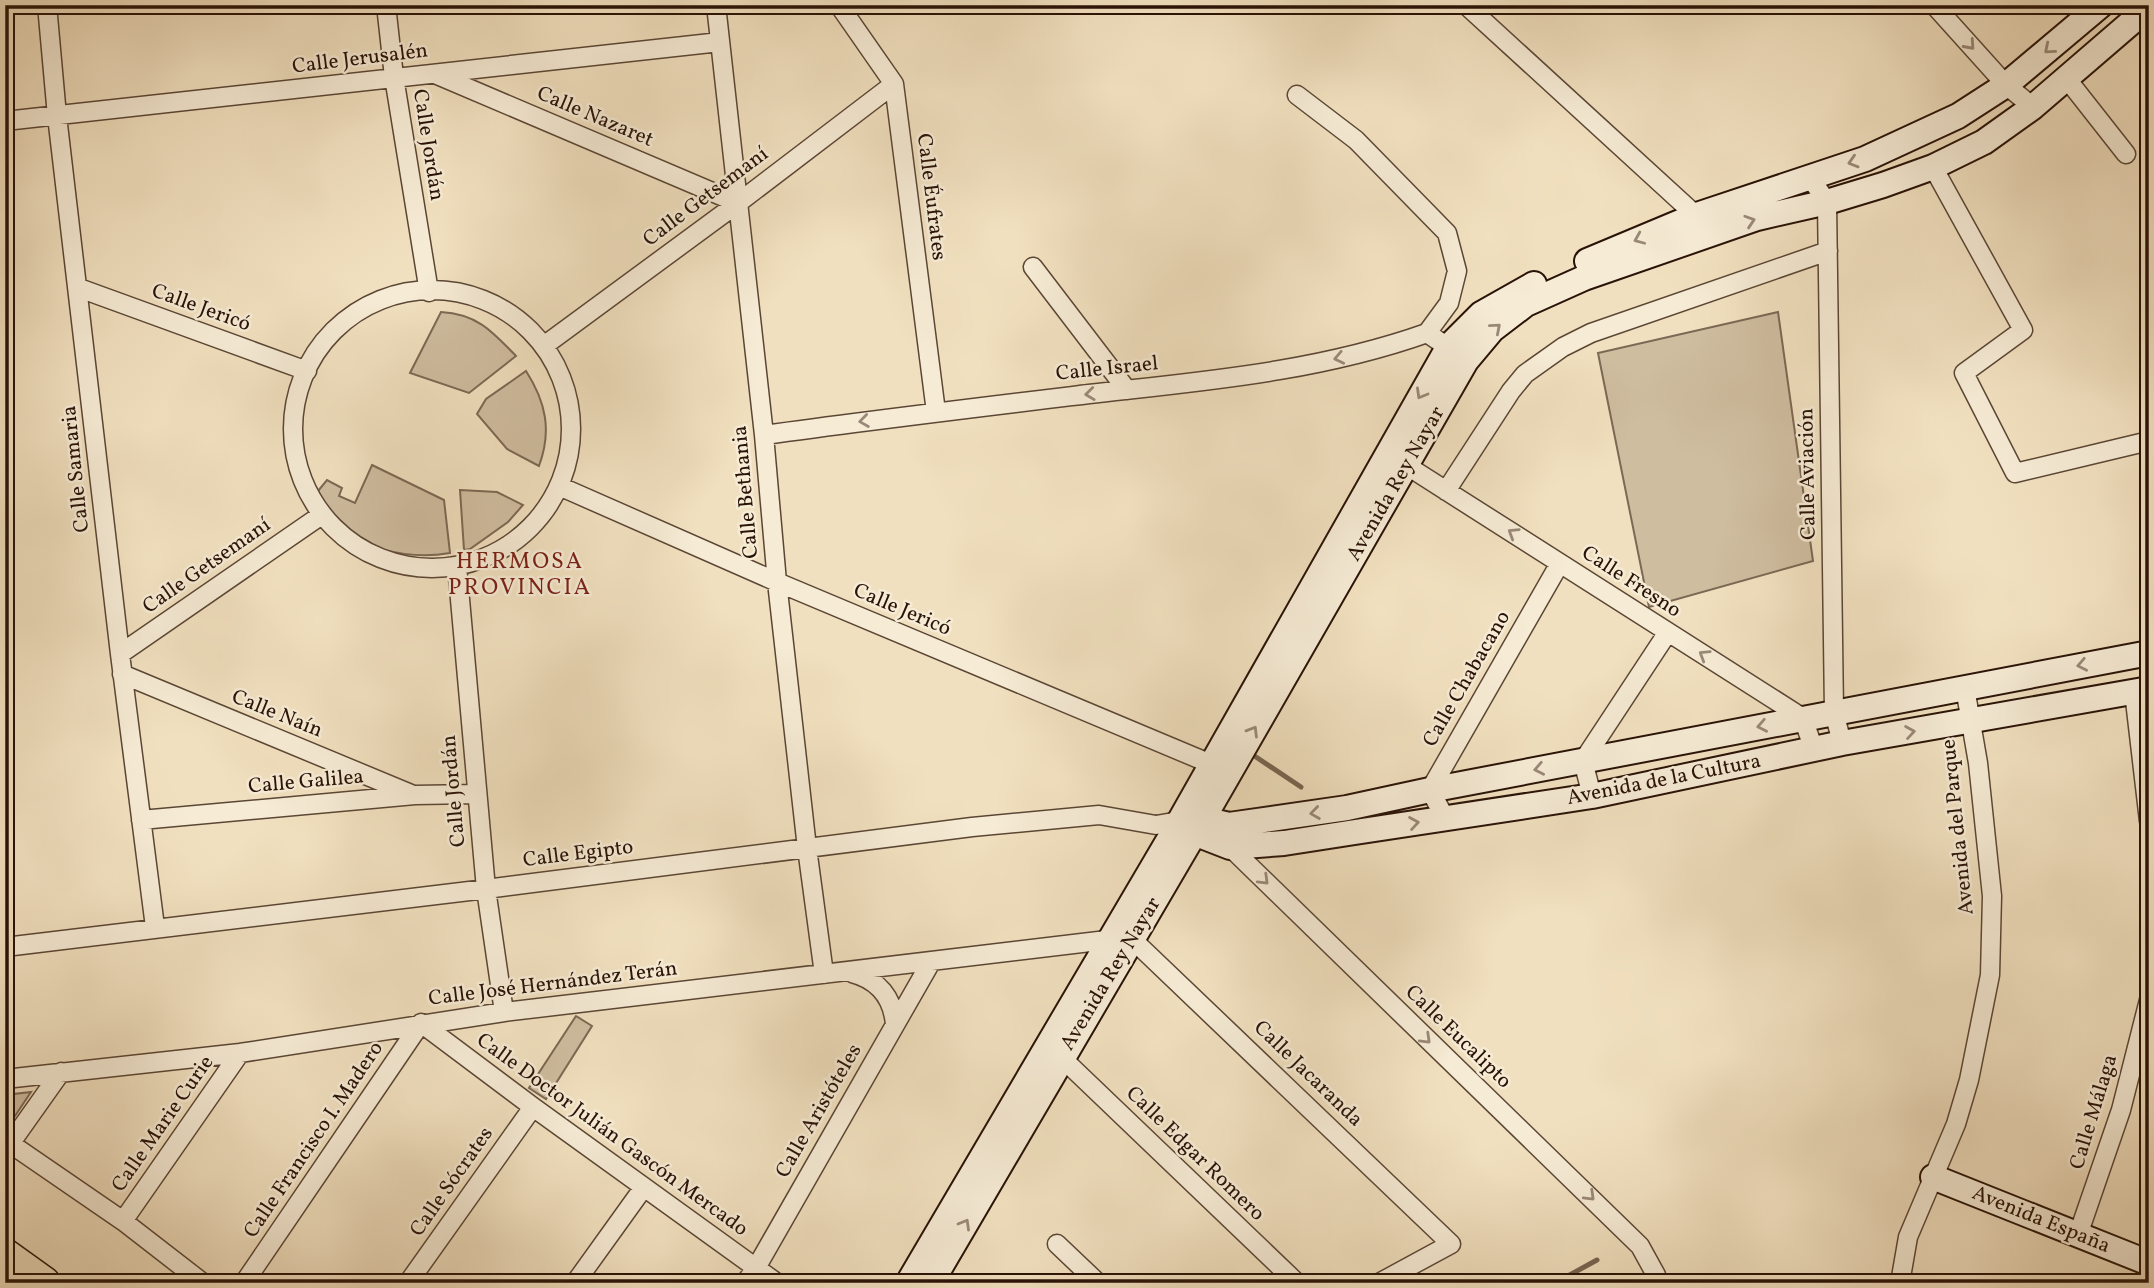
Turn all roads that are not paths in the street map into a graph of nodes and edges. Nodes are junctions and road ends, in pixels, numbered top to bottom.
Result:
1 (47, 5) edge
2 (386, 5) edge
3 (716, 5) edge
4 (839, 5) edge
5 (1466, 5) edge
6 (1934, 5) edge
7 (2101, 5) edge
8 (2149, 7) edge
9 (720, 42) junction
10 (433, 73) junction
11 (394, 78) junction
12 (2067, 79) junction
13 (894, 84) junction
14 (2006, 85) junction
15 (1297, 95) dead end
16 (2033, 107) junction
17 (57, 116) junction
18 (5, 121) edge
19 (2126, 154) dead end
20 (1933, 167) junction
21 (1809, 176) junction
22 (1827, 202) junction
23 (738, 203) junction
24 (1696, 215) junction
25 (1715, 233) junction
26 (1828, 251) junction
27 (1033, 267) dead end
28 (79, 288) junction
29 (429, 292) junction
30 (1427, 333) junction
31 (545, 345) junction
32 (1457, 353) junction
33 (307, 371) junction
34 (1126, 390) junction
35 (936, 412) junction
36 (764, 435) junction
37 (2149, 441) edge
38 (1397, 460) junction
39 (559, 486) junction
40 (1446, 491) junction
41 (320, 516) junction
42 (1560, 564) junction
43 (457, 566) junction
44 (777, 582) junction
45 (1668, 632) junction
46 (2149, 653) edge
47 (120, 654) junction
48 (122, 674) junction
49 (1965, 688) junction
50 (2141, 690) edge
51 (1834, 712) junction
52 (1804, 718) junction
53 (1970, 722) junction
54 (1842, 743) junction
55 (1814, 750) junction
56 (1583, 761) junction
57 (1220, 768) junction
58 (1430, 790) junction
59 (476, 794) junction
60 (415, 795) junction
61 (1592, 796) junction
62 (1282, 818) junction
63 (1445, 818) junction
64 (141, 820) junction
65 (2149, 821) edge
66 (1181, 827) junction
67 (1230, 836) junction
68 (1284, 843) junction
69 (807, 848) junction
70 (486, 889) junction
71 (155, 928) junction
72 (1132, 939) junction
73 (1107, 940) junction
74 (5, 947) edge
75 (931, 962) junction
76 (849, 972) junction
77 (824, 974) junction
78 (2149, 1000) edge
79 (504, 1012) junction
80 (421, 1023) junction
81 (895, 1025) junction
82 (240, 1053) junction
83 (1062, 1058) junction
84 (61, 1072) junction
85 (5, 1079) edge
86 (533, 1107) junction
87 (8, 1142) edge
88 (1933, 1177) junction
89 (644, 1186) junction
90 (123, 1221) junction
91 (2078, 1235) junction
92 (1057, 1244) dead end
93 (5, 1255) edge
94 (2149, 1263) edge
95 (757, 1268) junction
96 (44, 1283) edge
97 (204, 1283) edge
98 (244, 1283) edge
99 (408, 1283) edge
100 (575, 1283) edge
101 (745, 1283) edge
102 (777, 1283) edge
103 (908, 1283) edge
104 (931, 1283) edge
105 (1098, 1283) edge
106 (1297, 1283) edge
107 (1379, 1283) edge
108 (1657, 1283) edge
109 (1899, 1283) edge

1 - 17 street, Calle Samaria
2 - 11 street, Calle Jordán
3 - 9 street, Calle Bethania
4 - 13 street, Calle Éufrates
5 - 24 street
6 -> 14 street
7 -> 14 main road, Avenida Rey Nayar
8 - 12 main road, Avenida Rey Nayar
9 - 10 street, Calle Jerusalén
9 - 23 street, Calle Bethania
10 - 11 street, Calle Jerusalén
10 - 23 street, Calle Nazaret
11 - 17 street, Calle Jerusalén
11 - 29 street, Calle Jordán
12 - 16 main road, Avenida Rey Nayar
12 - 19 street
13 - 23 street, Calle Getsemaní
13 - 35 street, Calle Éufrates
14 - 16 street
14 -> 21 main road, Avenida Rey Nayar
15 - 30 street
16 - 20 main road, Avenida Rey Nayar
17 - 18 street, Calle Jerusalén
17 - 28 street, Calle Samaria
20 - 22 main road, Avenida Rey Nayar
20 - 37 street
21 - 22 street
21 - 24 main road, Avenida Rey Nayar
25 -> 22 main road, Avenida Rey Nayar
22 - 26 street, Calle Aviación
23 - 31 street, Calle Getsemaní
23 - 36 street, Calle Bethania
24 - 25 street
24 -> 32 main road, Avenida Rey Nayar
32 -> 25 main road, Avenida Rey Nayar
26 - 40 street
26 - 51 street, Calle Aviación
27 - 34 street
28 - 33 street, Calle Jericó
28 - 47 street, Calle Samaria
29 - 31 street
29 - 33 street
30 - 32 street
30 -> 34 street, Calle Israel
31 - 39 street
32 - 38 main road, Avenida Rey Nayar
33 - 41 street
34 -> 35 street, Calle Israel
35 -> 36 street, Calle Israel
36 - 44 street, Calle Bethania
38 - 40 street, Calle Fresno
38 - 57 main road, Avenida Rey Nayar
39 - 43 street
39 - 44 street, Calle Jericó
42 -> 40 street, Calle Fresno
41 - 43 street
41 - 47 street, Calle Getsemaní
42 - 45 street, Calle Fresno
42 - 58 street, Calle Chabacano
43 - 59 street, Calle Jordán
44 - 57 street, Calle Jericó
44 - 69 street, Calle Bethania
52 -> 45 street, Calle Fresno
45 - 56 street
46 -> 49 main road, Avenida de la Cultura
47 - 48 street, Calle Samaria
48 - 60 street, Calle Naín
48 - 64 street, Calle Samaria
49 - 51 main road, Avenida de la Cultura
49 - 53 street, Avenida del Parque
50 - 53 main road, Avenida de la Cultura
50 - 65 street
51 - 52 main road, Avenida de la Cultura
51 - 54 street, Calle Aviación
52 - 55 street
52 -> 56 main road, Avenida de la Cultura
54 -> 53 main road, Avenida de la Cultura
53 - 88 street, Avenida del Parque
54 - 55 main road, Avenida de la Cultura
55 - 61 main road, Avenida de la Cultura
56 -> 58 main road, Avenida de la Cultura
56 - 61 street
57 - 66 main road, Avenida Rey Nayar
58 -> 62 main road, Avenida de la Cultura
58 - 63 street
59 - 60 street, Calle Galilea
59 - 70 street, Calle Jordán
60 - 64 street, Calle Galilea
61 - 63 main road, Avenida de la Cultura
62 - 67 main road, Avenida de la Cultura
62 - 68 main road
68 -> 63 main road, Avenida de la Cultura
64 - 71 street, Calle Samaria
66 - 67 main road, Avenida de la Cultura
66 - 69 street, Calle Egipto
66 - 72 main road, Avenida Rey Nayar
66 - 73 main road, Avenida Rey Nayar
67 - 68 main road, Avenida de la Cultura
67 -> 108 street, Calle Eucalipto
69 - 70 street, Calle Egipto
69 - 77 street, Calle Bethania
70 - 71 street, Calle Egipto
70 - 79 street, Calle Jordán
71 - 74 street, Calle Egipto
72 - 83 main road, Avenida Rey Nayar
72 - 107 street, Calle Jacaranda
73 - 75 street, Calle José Hernández Terán
73 - 103 main road, Avenida Rey Nayar
75 - 76 street, Calle José Hernández Terán
75 - 81 street, Calle Aristóteles
76 - 77 street, Calle José Hernández Terán
76 - 81 street
77 - 79 street, Calle José Hernández Terán
78 - 91 street, Calle Málaga
79 - 80 street, Calle José Hernández Terán
80 - 82 street, Calle José Hernández Terán
80 - 86 street, Calle Doctor Julián Gascón Mercado
80 - 98 street, Calle Francisco I. Madero
81 - 95 street, Calle Aristóteles
82 - 84 street, Calle José Hernández Terán
82 - 90 street, Calle Marie Curie
104 -> 83 main road, Avenida Rey Nayar
83 - 106 street, Calle Edgar Romero
84 - 85 street, Calle José Hernández Terán
84 - 87 street
86 - 89 street, Calle Doctor Julián Gascón Mercado
86 - 99 street, Calle Sócrates
87 - 90 street, Calle Marie Curie
88 - 91 main road, Avenida España
88 - 109 street, Avenida del Parque
89 - 95 street, Calle Doctor Julián Gascón Mercado
89 - 100 street
90 - 97 street, Calle Marie Curie
91 - 94 main road, Avenida España
92 - 105 street
93 - 96 highway
95 - 101 street, Calle Aristóteles
95 - 102 street, Calle Doctor Julián Gascón Mercado

